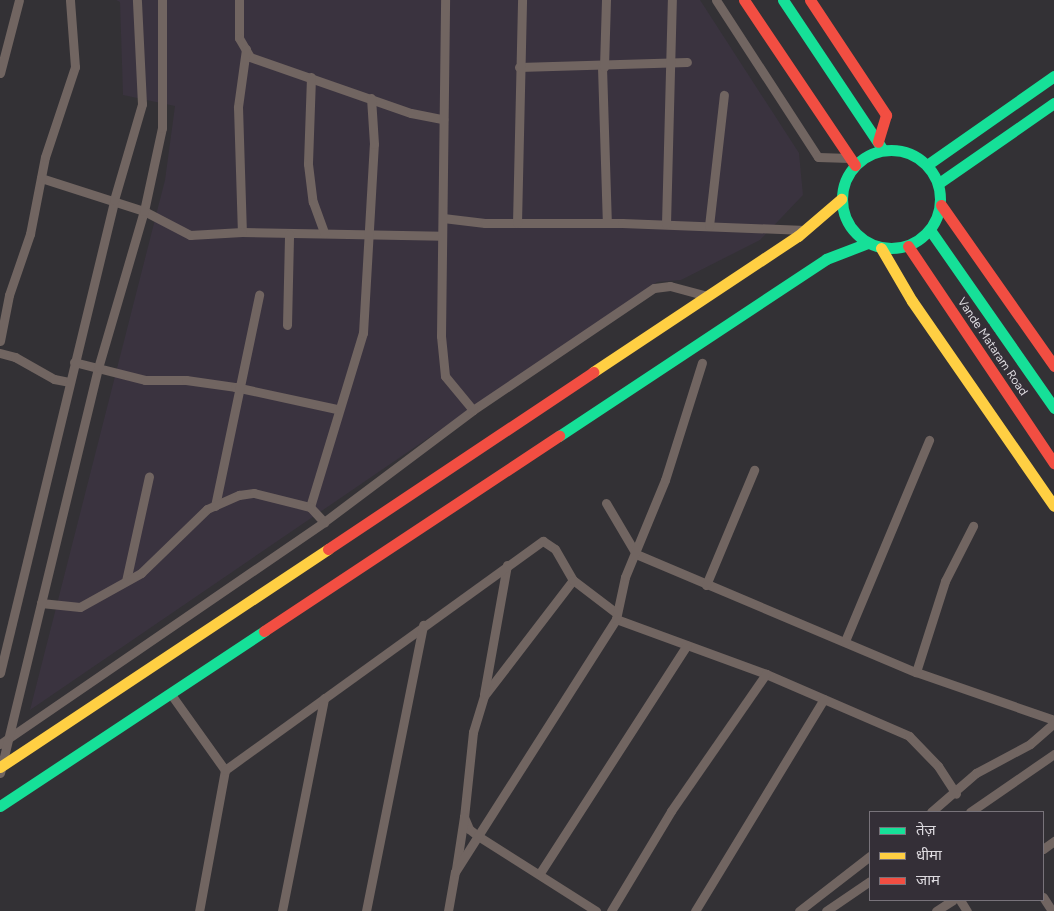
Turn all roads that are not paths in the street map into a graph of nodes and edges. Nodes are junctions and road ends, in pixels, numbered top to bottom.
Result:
1 (19, 0) edge
2 (70, 0) edge
3 (137, 0) edge
4 (162, 0) edge
5 (239, 0) edge
6 (445, 0) edge
7 (522, 0) edge
8 (606, 0) edge
9 (672, 0) edge
10 (716, 0) edge
11 (744, 0) edge
12 (783, 0) edge
13 (810, 0) edge
14 (246, 49) junction
15 (668, 62) junction
16 (687, 62) dead end
17 (519, 67) junction
18 (603, 67) junction
19 (0, 73) edge
20 (1054, 76) edge
21 (311, 77) junction
22 (724, 95) dead end
23 (371, 98) junction
24 (1054, 103) edge
25 (443, 119) junction
26 (881, 146) junction
27 (852, 162) junction
28 (927, 165) junction
29 (41, 178) junction
30 (938, 183) junction
31 (841, 199) junction
32 (114, 200) junction
33 (941, 205) junction
34 (144, 211) junction
35 (443, 218) junction
36 (517, 223) junction
37 (607, 223) junction
38 (666, 224) junction
39 (709, 226) junction
40 (805, 230) junction
41 (930, 230) junction
42 (242, 232) junction
43 (324, 233) junction
44 (289, 234) junction
45 (368, 235) junction
46 (442, 236) junction
47 (868, 243) junction
48 (908, 246) junction
49 (880, 248) junction
50 (259, 295) dead end
51 (708, 296) junction
52 (287, 325) dead end
53 (0, 341) edge
54 (0, 353) edge
55 (74, 362) junction
56 (702, 363) dead end
57 (1054, 366) edge
58 (98, 368) junction
59 (69, 382) junction
60 (241, 389) junction
61 (1054, 408) edge
62 (337, 409) junction
63 (473, 410) junction
64 (929, 440) dead end
65 (1054, 463) edge
66 (754, 470) dead end
67 (149, 476) dead end
68 (606, 503) dead end
69 (215, 506) junction
70 (1054, 506) edge
71 (310, 507) junction
72 (324, 522) junction
73 (973, 526) dead end
74 (636, 554) junction
75 (506, 564) junction
76 (573, 580) junction
77 (126, 581) junction
78 (706, 585) junction
79 (41, 603) junction
80 (616, 615) junction
81 (423, 625) junction
82 (845, 641) junction
83 (687, 645) junction
84 (916, 672) junction
85 (0, 673) edge
86 (766, 674) junction
87 (170, 693) junction
88 (484, 696) junction
89 (324, 698) junction
90 (824, 699) junction
91 (1054, 721) edge
92 (8, 738) junction
93 (0, 744) edge
94 (1054, 754) edge
95 (0, 769) edge
96 (225, 770) junction
97 (956, 794) junction
98 (0, 806) edge
99 (932, 811) edge
100 (971, 811) edge
101 (464, 817) junction
102 (478, 836) junction
103 (869, 857) edge
104 (455, 872) junction
105 (540, 873) junction
106 (869, 882) edge
107 (1044, 899) edge
108 (958, 901) edge
109 (199, 911) edge
110 (282, 911) edge
111 (366, 911) edge
112 (448, 911) edge
113 (596, 911) edge
114 (611, 911) edge
115 (695, 911) edge
116 (799, 911) edge
117 (826, 911) edge
118 (936, 911) edge
119 (1052, 911) edge

1 - 19 street
2 - 29 street
3 - 32 street
4 - 34 street
5 - 14 street
6 - 25 street
7 - 17 street
8 - 18 street
9 - 15 street
10 - 27 street
11 - 27 street
12 - 26 street
13 - 26 street
14 - 21 street
14 - 42 street
15 - 16 street
15 - 18 street
15 - 38 street
17 - 18 street
17 - 36 street
18 - 37 street
20 - 28 street
21 - 23 street
21 - 43 street
22 - 39 street
23 - 25 street
23 - 45 street
24 - 30 street
25 - 35 street
26 - 27 street
26 - 28 street
27 - 31 street
28 - 30 street
29 - 32 street
29 - 53 street
30 - 33 street
31 - 40 street
31 - 47 street
32 - 34 street
32 - 55 street
33 - 41 street
33 - 57 street
34 - 42 street
34 - 58 street
35 - 36 street
35 - 46 street
36 - 37 street
37 - 38 street
38 - 39 street
39 - 40 street
40 - 51 street
41 - 48 street
41 - 61 street, Vande Mataram Road
42 - 44 street
43 - 44 street
43 - 45 street
44 - 52 street
45 - 46 street
45 - 62 street
46 - 63 street
47 - 49 street
47 - 87 street
48 - 49 street
48 - 65 street, Vande Mataram Road
49 - 70 street
50 - 60 street
51 - 63 street
51 - 95 street
54 - 59 street
55 - 58 street
55 - 59 street
56 - 74 street
58 - 60 street
58 - 79 street
59 - 85 street
60 - 62 street
60 - 69 street
62 - 71 street
63 - 72 street
64 - 82 street
66 - 78 street
67 - 77 street
68 - 74 street
69 - 71 street
69 - 77 street
71 - 72 street
72 - 92 street
73 - 84 street
74 - 78 street
74 - 80 street
75 - 76 street
75 - 81 street
75 - 88 street
76 - 80 street
76 - 88 street
77 - 79 street
78 - 82 street
79 - 92 street
80 - 83 street
80 - 102 street
81 - 89 street
81 - 111 street
82 - 84 street
83 - 86 street
83 - 105 street
84 - 91 street
86 - 90 street
86 - 114 street
87 - 96 street
87 - 98 street
88 - 101 street
89 - 96 street
89 - 110 street
90 - 97 street
90 - 115 street
91 - 97 street
92 - 93 street
92 - 95 street
94 - 100 street
96 - 109 street
97 - 99 street
101 - 102 street
101 - 104 street
102 - 104 street
102 - 105 street
103 - 116 street
104 - 112 street
105 - 113 street
106 - 117 street
107 - 119 street
108 - 118 street

